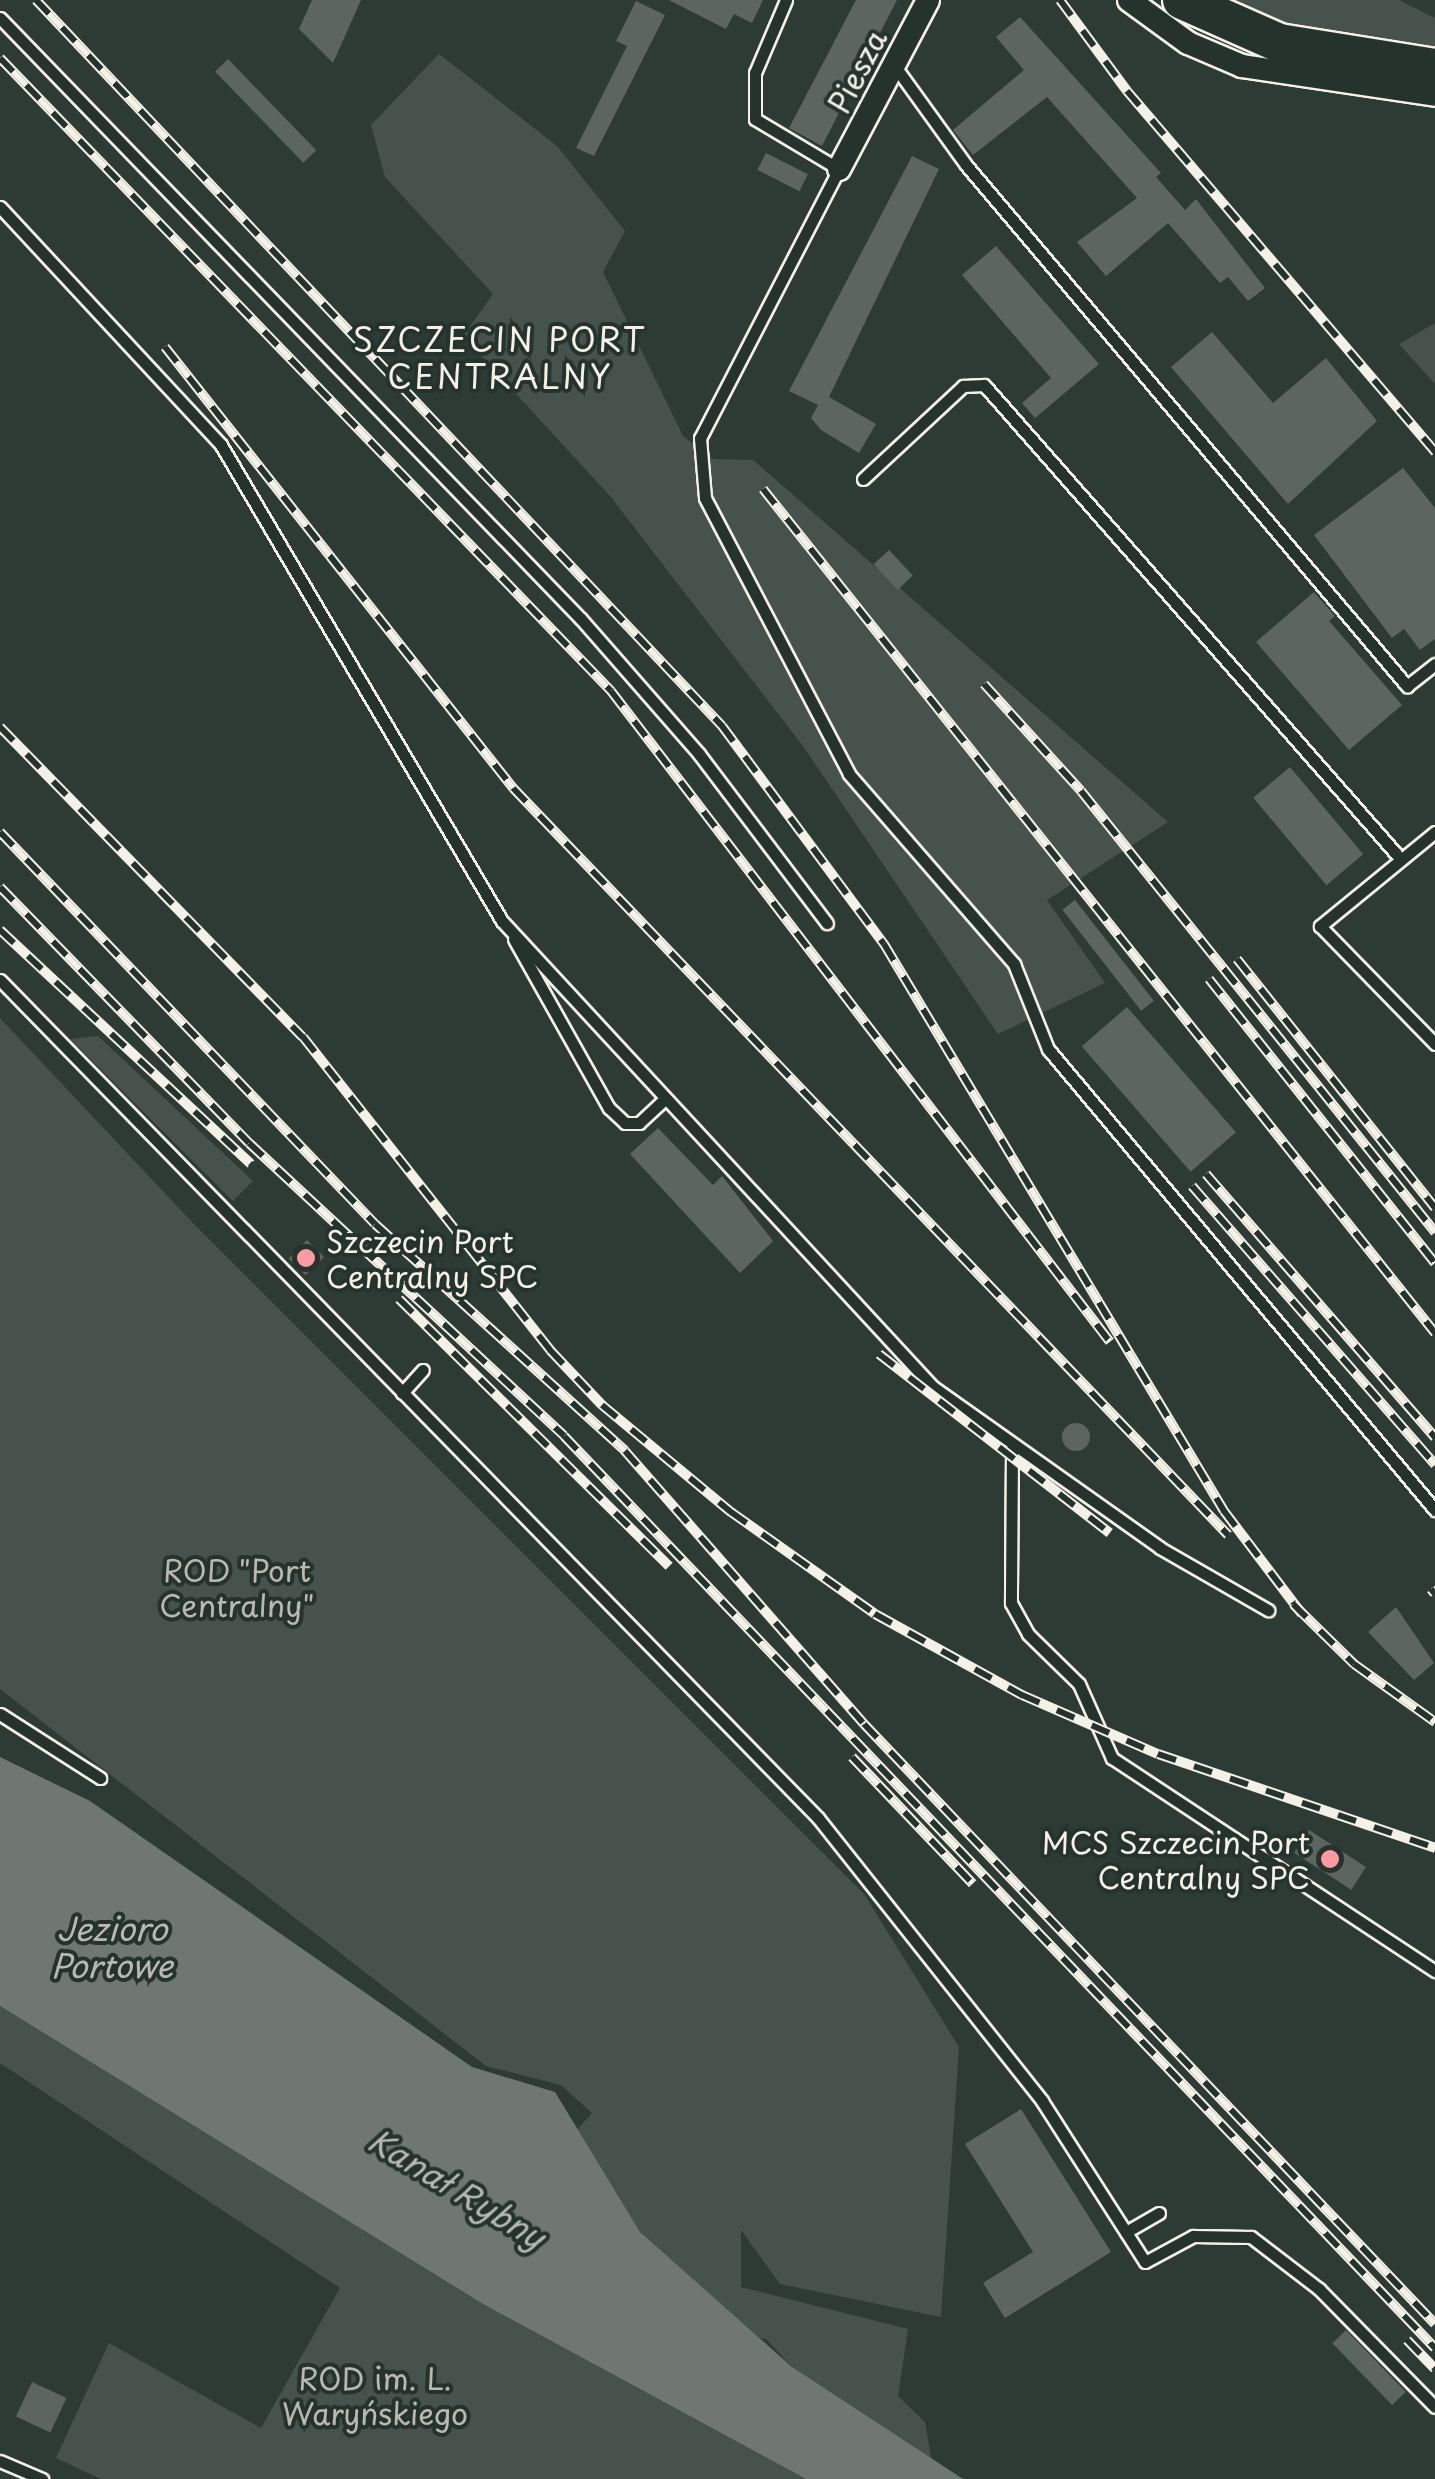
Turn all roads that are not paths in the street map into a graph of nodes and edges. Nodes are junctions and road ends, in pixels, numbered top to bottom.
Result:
1 (786, 0) edge
2 (928, 0) edge
3 (1128, 0) edge
4 (1186, 3) edge
5 (0, 18) edge
6 (894, 65) junction
7 (1435, 68) edge
8 (1435, 95) edge
9 (838, 169) junction
10 (0, 207) edge
11 (862, 479) dead end
12 (1435, 664) edge
13 (1435, 832) edge
14 (1399, 858) junction
15 (827, 923) dead end
16 (510, 930) junction
17 (0, 980) edge
18 (1435, 1044) edge
19 (666, 1099) junction
20 (423, 1370) dead end
21 (402, 1392) junction
22 (1012, 1449) junction
23 (1435, 1510) edge
24 (1268, 1610) dead end
25 (0, 1714) edge
26 (100, 1778) dead end
27 (1435, 1972) edge
28 (1159, 2212) dead end
29 (1126, 2232) junction
30 (1435, 2406) edge
31 (0, 2461) edge
32 (42, 2479) edge

1 - 9 lane
2 - 6 street, Piesza
3 - 8 street
4 - 7 main road
5 - 15 lane
6 - 9 street, Piesza
6 - 12 lane
9 - 23 lane
10 - 16 lane
11 - 14 lane
13 - 14 lane
14 - 18 lane
16 - 19 lane
16 - 19 lane
17 - 21 lane
19 - 22 lane
20 - 21 lane
21 - 29 lane
22 - 24 lane
22 - 27 lane
25 - 26 lane
28 - 29 lane
29 - 30 lane
31 - 32 lane

